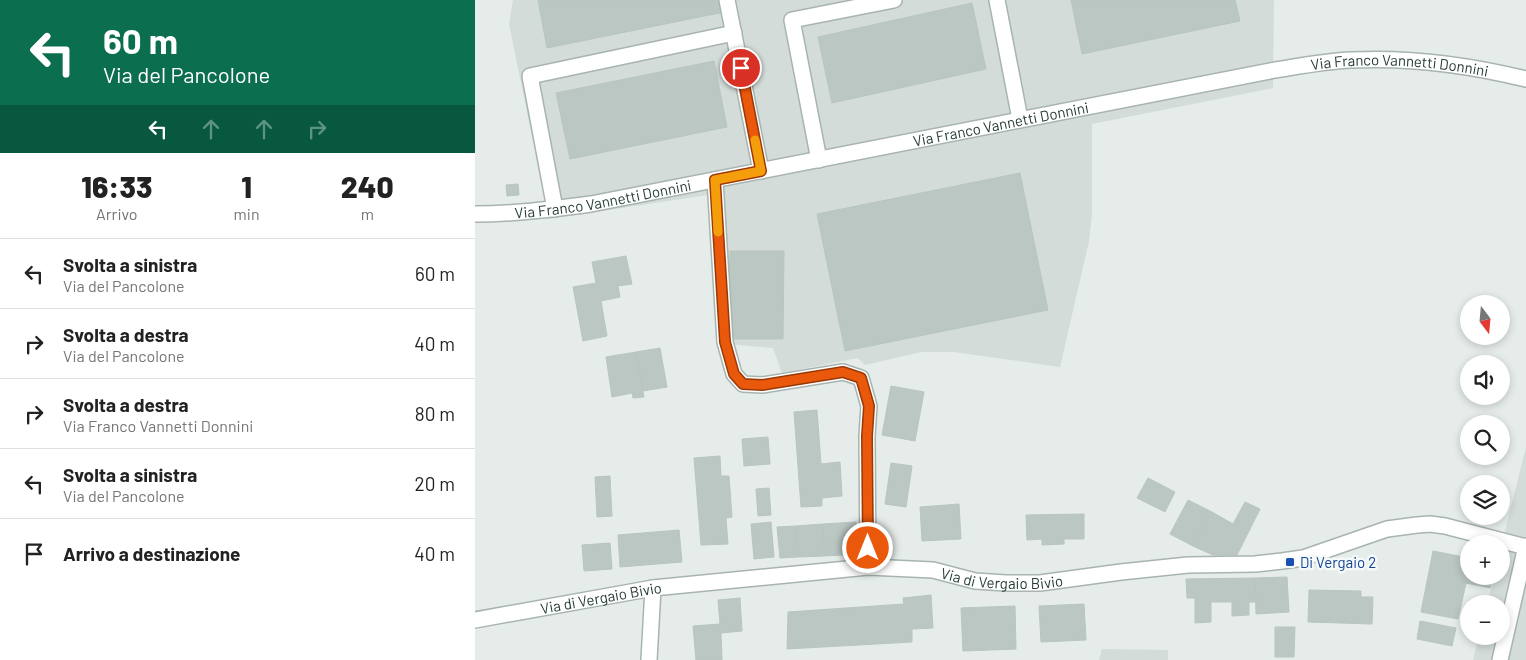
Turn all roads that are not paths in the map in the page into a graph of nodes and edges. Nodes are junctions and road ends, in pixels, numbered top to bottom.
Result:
1 (727, 0) edge
2 (895, 0) edge
3 (997, 0) edge
4 (734, 34) junction
5 (1526, 78) edge
6 (1021, 120) junction
7 (819, 160) junction
8 (761, 171) junction
9 (715, 180) junction
10 (555, 209) junction
11 (475, 214) edge
12 (1526, 546) edge
13 (868, 567) junction
14 (653, 588) junction
15 (475, 620) edge
16 (649, 660) edge
17 (1500, 660) edge

1 - 4 street
2 - 7 street
3 - 6 street
4 - 8 street
4 - 10 street
5 - 6 street, Via Franco Vannetti Donnini
6 - 7 street, Via Franco Vannetti Donnini
7 - 8 street, Via Franco Vannetti Donnini
8 - 9 street, Via Franco Vannetti Donnini
9 - 10 street, Via Franco Vannetti Donnini
9 - 13 street
10 - 11 street, Via Franco Vannetti Donnini
12 - 13 street, Via di Vergaio Bivio
12 - 17 street
13 - 14 street, Via di Vergaio Bivio
14 - 15 street, Via di Vergaio Bivio
14 - 16 street

